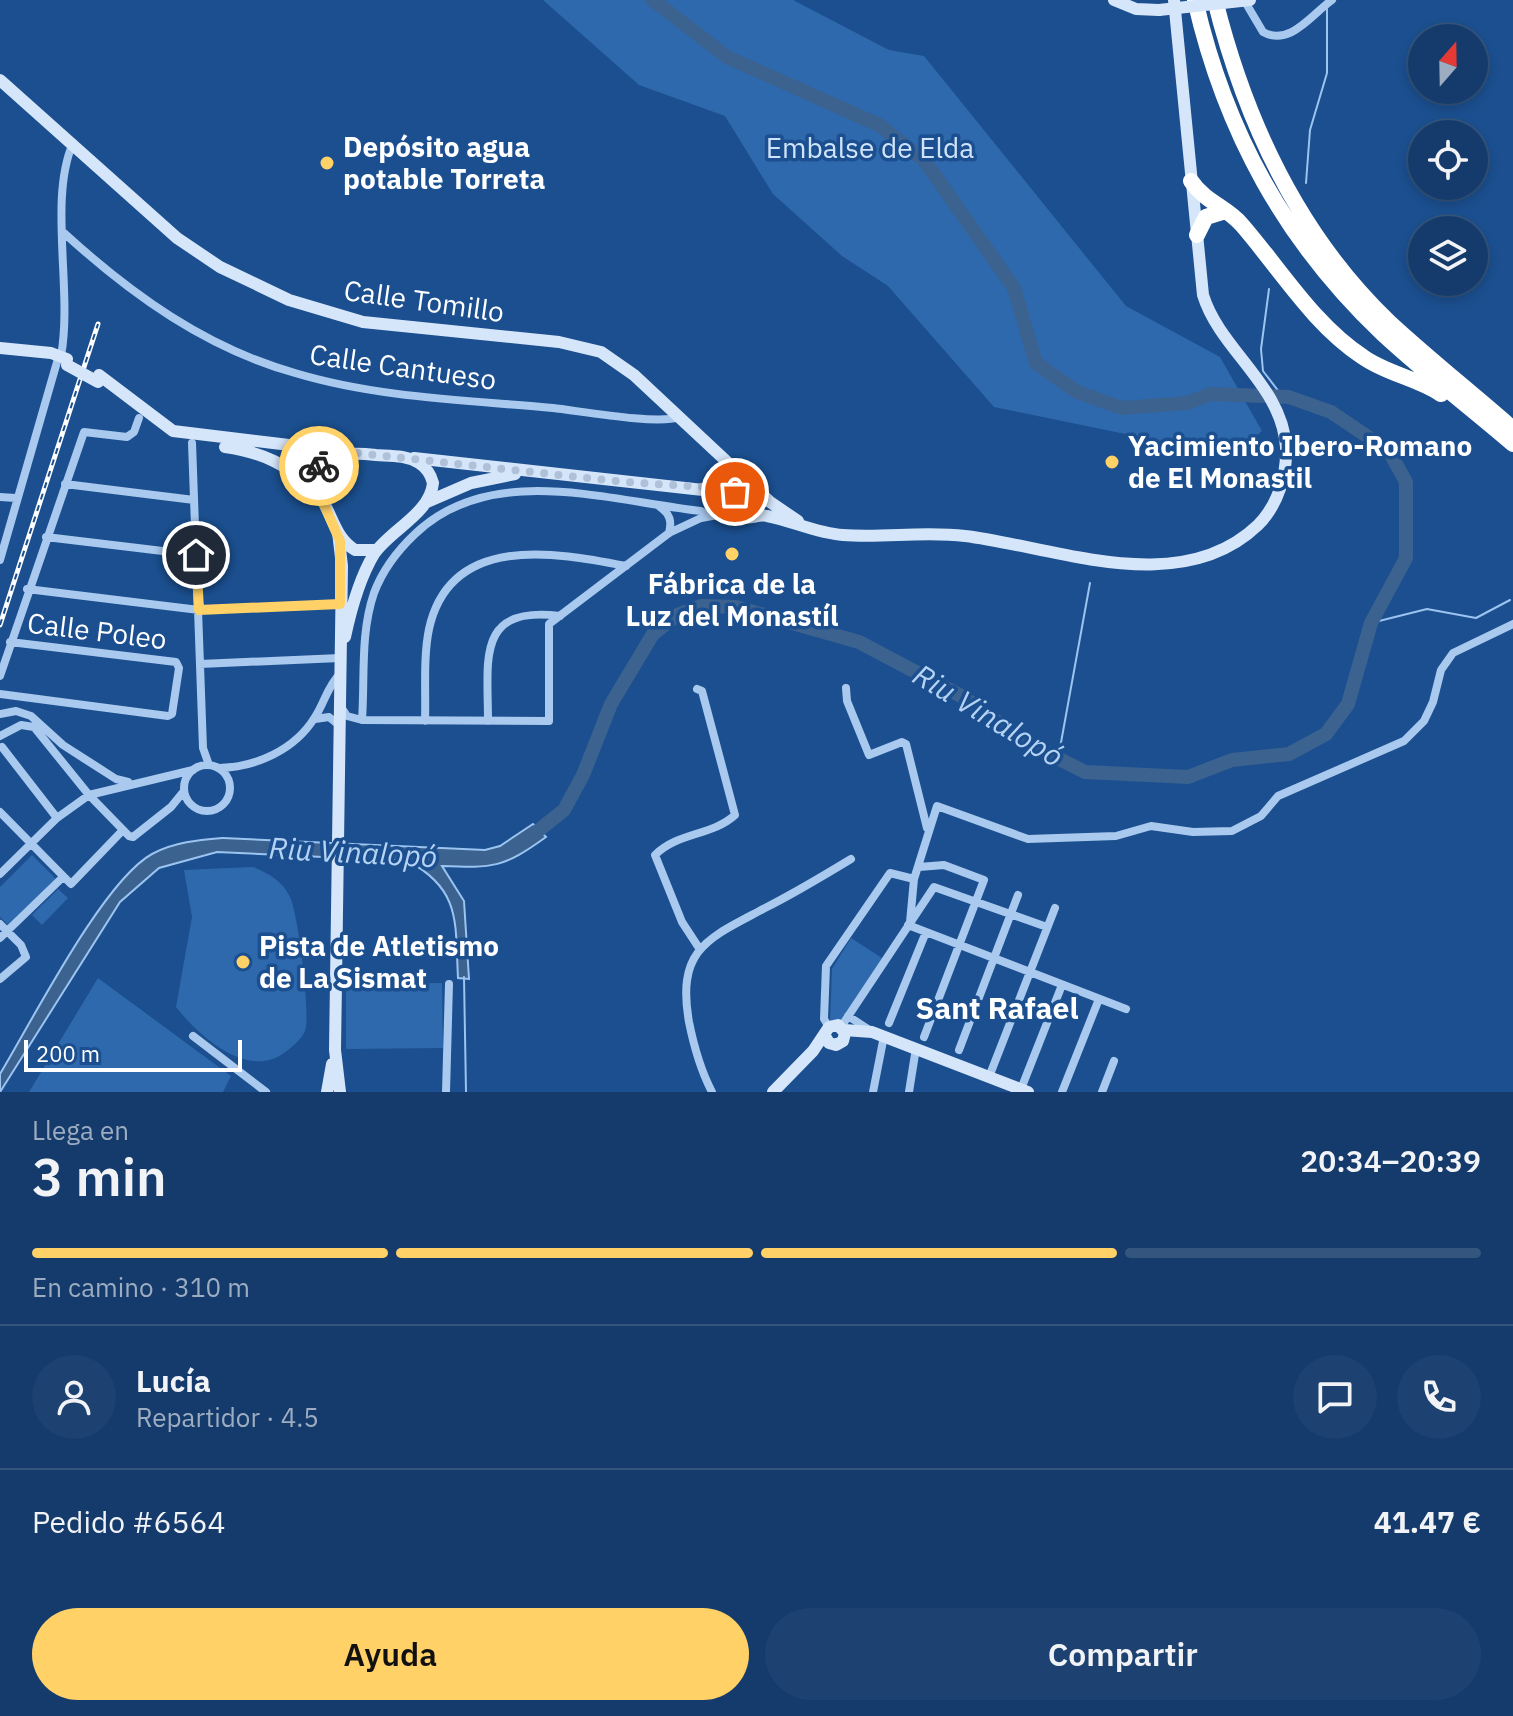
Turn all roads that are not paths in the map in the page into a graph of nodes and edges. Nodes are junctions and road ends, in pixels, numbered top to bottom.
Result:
1 (1114, 0) edge
2 (1174, 0) edge
3 (1195, 0) edge
4 (1215, 0) edge
5 (1247, 0) edge
6 (1332, 0) edge
7 (0, 80) edge
8 (73, 143) junction
9 (1191, 181) junction
10 (1222, 212) junction
11 (64, 233) junction
12 (1197, 235) junction
13 (0, 348) edge
14 (0, 355) edge
15 (63, 360) junction
16 (98, 379) junction
17 (679, 417) junction
18 (1481, 417) junction
19 (139, 418) junction
20 (1513, 429) edge
21 (192, 443) junction
22 (235, 444) junction
23 (1513, 444) edge
24 (348, 452) junction
25 (407, 458) junction
26 (731, 466) junction
27 (556, 474) junction
28 (65, 484) junction
29 (318, 491) junction
30 (760, 492) junction
31 (0, 497) edge
32 (16, 498) junction
33 (736, 498) junction
34 (194, 500) junction
35 (427, 502) junction
36 (659, 506) junction
37 (711, 516) junction
38 (758, 516) junction
39 (338, 532) junction
40 (818, 532) junction
41 (669, 533) junction
42 (46, 537) junction
43 (376, 550) junction
44 (196, 555) junction
45 (0, 560) edge
46 (626, 566) junction
47 (27, 589) junction
48 (340, 604) junction
49 (199, 610) junction
50 (560, 616) junction
51 (1513, 624) edge
52 (10, 642) junction
53 (200, 664) junction
54 (341, 667) junction
55 (0, 676) edge
56 (846, 688) dead end
57 (697, 689) dead end
58 (0, 694) edge
59 (340, 702) junction
60 (0, 714) edge
61 (314, 720) junction
62 (362, 720) junction
63 (425, 721) junction
64 (488, 721) junction
65 (340, 732) junction
66 (0, 736) edge
67 (2, 747) dead end
68 (209, 765) junction
69 (240, 767) junction
70 (219, 768) junction
71 (193, 770) junction
72 (109, 774) junction
73 (168, 775) junction
74 (228, 779) junction
75 (129, 782) junction
76 (103, 789) junction
77 (184, 789) junction
78 (89, 795) junction
79 (193, 806) junction
80 (171, 807) junction
81 (0, 812) edge
82 (57, 818) junction
83 (123, 830) junction
84 (928, 831) junction
85 (30, 846) junction
86 (851, 859) dead end
87 (919, 867) junction
88 (0, 874) edge
89 (63, 877) junction
90 (914, 879) junction
91 (1018, 895) dead end
92 (976, 902) junction
93 (1055, 908) dead end
94 (1011, 914) junction
95 (909, 924) junction
96 (1047, 927) junction
97 (2, 931) edge
98 (926, 932) junction
99 (959, 945) junction
100 (699, 948) junction
101 (994, 958) junction
102 (1030, 972) junction
103 (0, 979) edge
104 (449, 984) dead end
105 (1062, 985) junction
106 (1099, 999) junction
107 (1126, 1009) dead end
108 (837, 1031) junction
109 (877, 1031) junction
110 (193, 1036) dead end
111 (924, 1037) dead end
112 (916, 1048) junction
113 (335, 1050) junction
114 (959, 1050) dead end
115 (1114, 1061) dead end
116 (989, 1077) junction
117 (774, 1091) edge
118 (1024, 1091) edge
119 (266, 1092) edge
120 (327, 1092) edge
121 (340, 1092) edge
122 (446, 1092) edge
123 (712, 1092) edge
124 (873, 1092) edge
125 (909, 1092) edge
126 (1062, 1092) edge
127 (1102, 1092) edge

1 - 5 main road, bridge
2 - 9 main road
3 - 18 highway
4 - 20 highway
5 - 6 street
7 - 8 main road, Calle Tomillo
8 - 11 street
8 - 17 main road, Calle Tomillo
9 - 10 highway
9 - 12 main road
10 - 12 highway
10 - 18 highway
11 - 15 street
11 - 17 street, Calle Cantueso
12 - 40 main road
13 - 15 main road
14 - 15 main road
15 - 16 main road, bridge
15 - 32 street
16 - 19 main road
16 - 22 main road
17 - 26 main road, Calle Tomillo
18 - 23 highway
19 - 21 main road
19 - 28 street
21 - 22 main road
21 - 34 street
22 - 24 main road
22 - 29 main road
24 - 25 main road
24 - 29 main road
25 - 27 main road
25 - 35 main road
26 - 30 main road, Calle Tomillo
26 - 33 main road, Calle Tomillo
27 - 33 main road
27 - 35 main road
28 - 34 street
28 - 42 street
29 - 39 main road
30 - 33 main road
30 - 38 main road
30 - 40 main road, Calle Tomillo
31 - 32 street
32 - 45 street
33 - 37 street
33 - 38 main road
34 - 44 street
35 - 43 main road
36 - 37 street
36 - 41 street
36 - 62 street
37 - 41 street
38 - 40 main road
39 - 43 main road
39 - 48 main road
41 - 46 street
42 - 44 street
42 - 47 street
43 - 54 main road
44 - 49 street
46 - 50 street
46 - 63 street
47 - 49 street
47 - 52 street
48 - 49 street
48 - 54 main road
49 - 53 street
50 - 64 street
50 - 64 street
51 - 84 street
52 - 55 street
52 - 58 street, Calle Poleo
53 - 54 street, Calle Poleo
53 - 68 street
54 - 59 main road
54 - 61 street
56 - 84 street
57 - 100 street
59 - 62 street
59 - 65 main road
60 - 72 street
61 - 65 street
61 - 69 street
62 - 63 street
62 - 65 street
63 - 64 street
65 - 113 main road
66 - 78 street
67 - 82 street
68 - 70 street
68 - 71 street
69 - 70 street
69 - 74 street
70 - 74 street
71 - 73 street
71 - 77 street
72 - 75 street
72 - 76 street
73 - 75 street
73 - 77 street
74 - 79 street
75 - 76 street
76 - 78 street
77 - 79 street
77 - 80 street
78 - 82 street
78 - 83 street
79 - 80 street
80 - 83 street
81 - 85 street
82 - 85 street
83 - 89 street
84 - 87 street
85 - 88 street
85 - 89 street
86 - 100 street
87 - 90 street
87 - 92 street
89 - 97 street
90 - 95 street
90 - 108 street
91 - 94 street
92 - 94 street
92 - 95 street
92 - 99 street
93 - 96 street
94 - 96 street
94 - 101 street
95 - 98 street
95 - 108 street
96 - 102 street
97 - 103 street
98 - 99 street
98 - 109 street
99 - 101 street
99 - 111 street
100 - 123 street
101 - 102 street
101 - 114 street
102 - 105 street
102 - 116 street
104 - 122 street
105 - 106 street
105 - 118 street
106 - 107 street
106 - 126 street
108 - 109 main road
108 - 109 street
108 - 117 main road
109 - 112 main road
109 - 124 street
110 - 119 street
112 - 116 main road
112 - 125 street
113 - 120 main road
113 - 121 main road
115 - 127 street
116 - 118 main road

